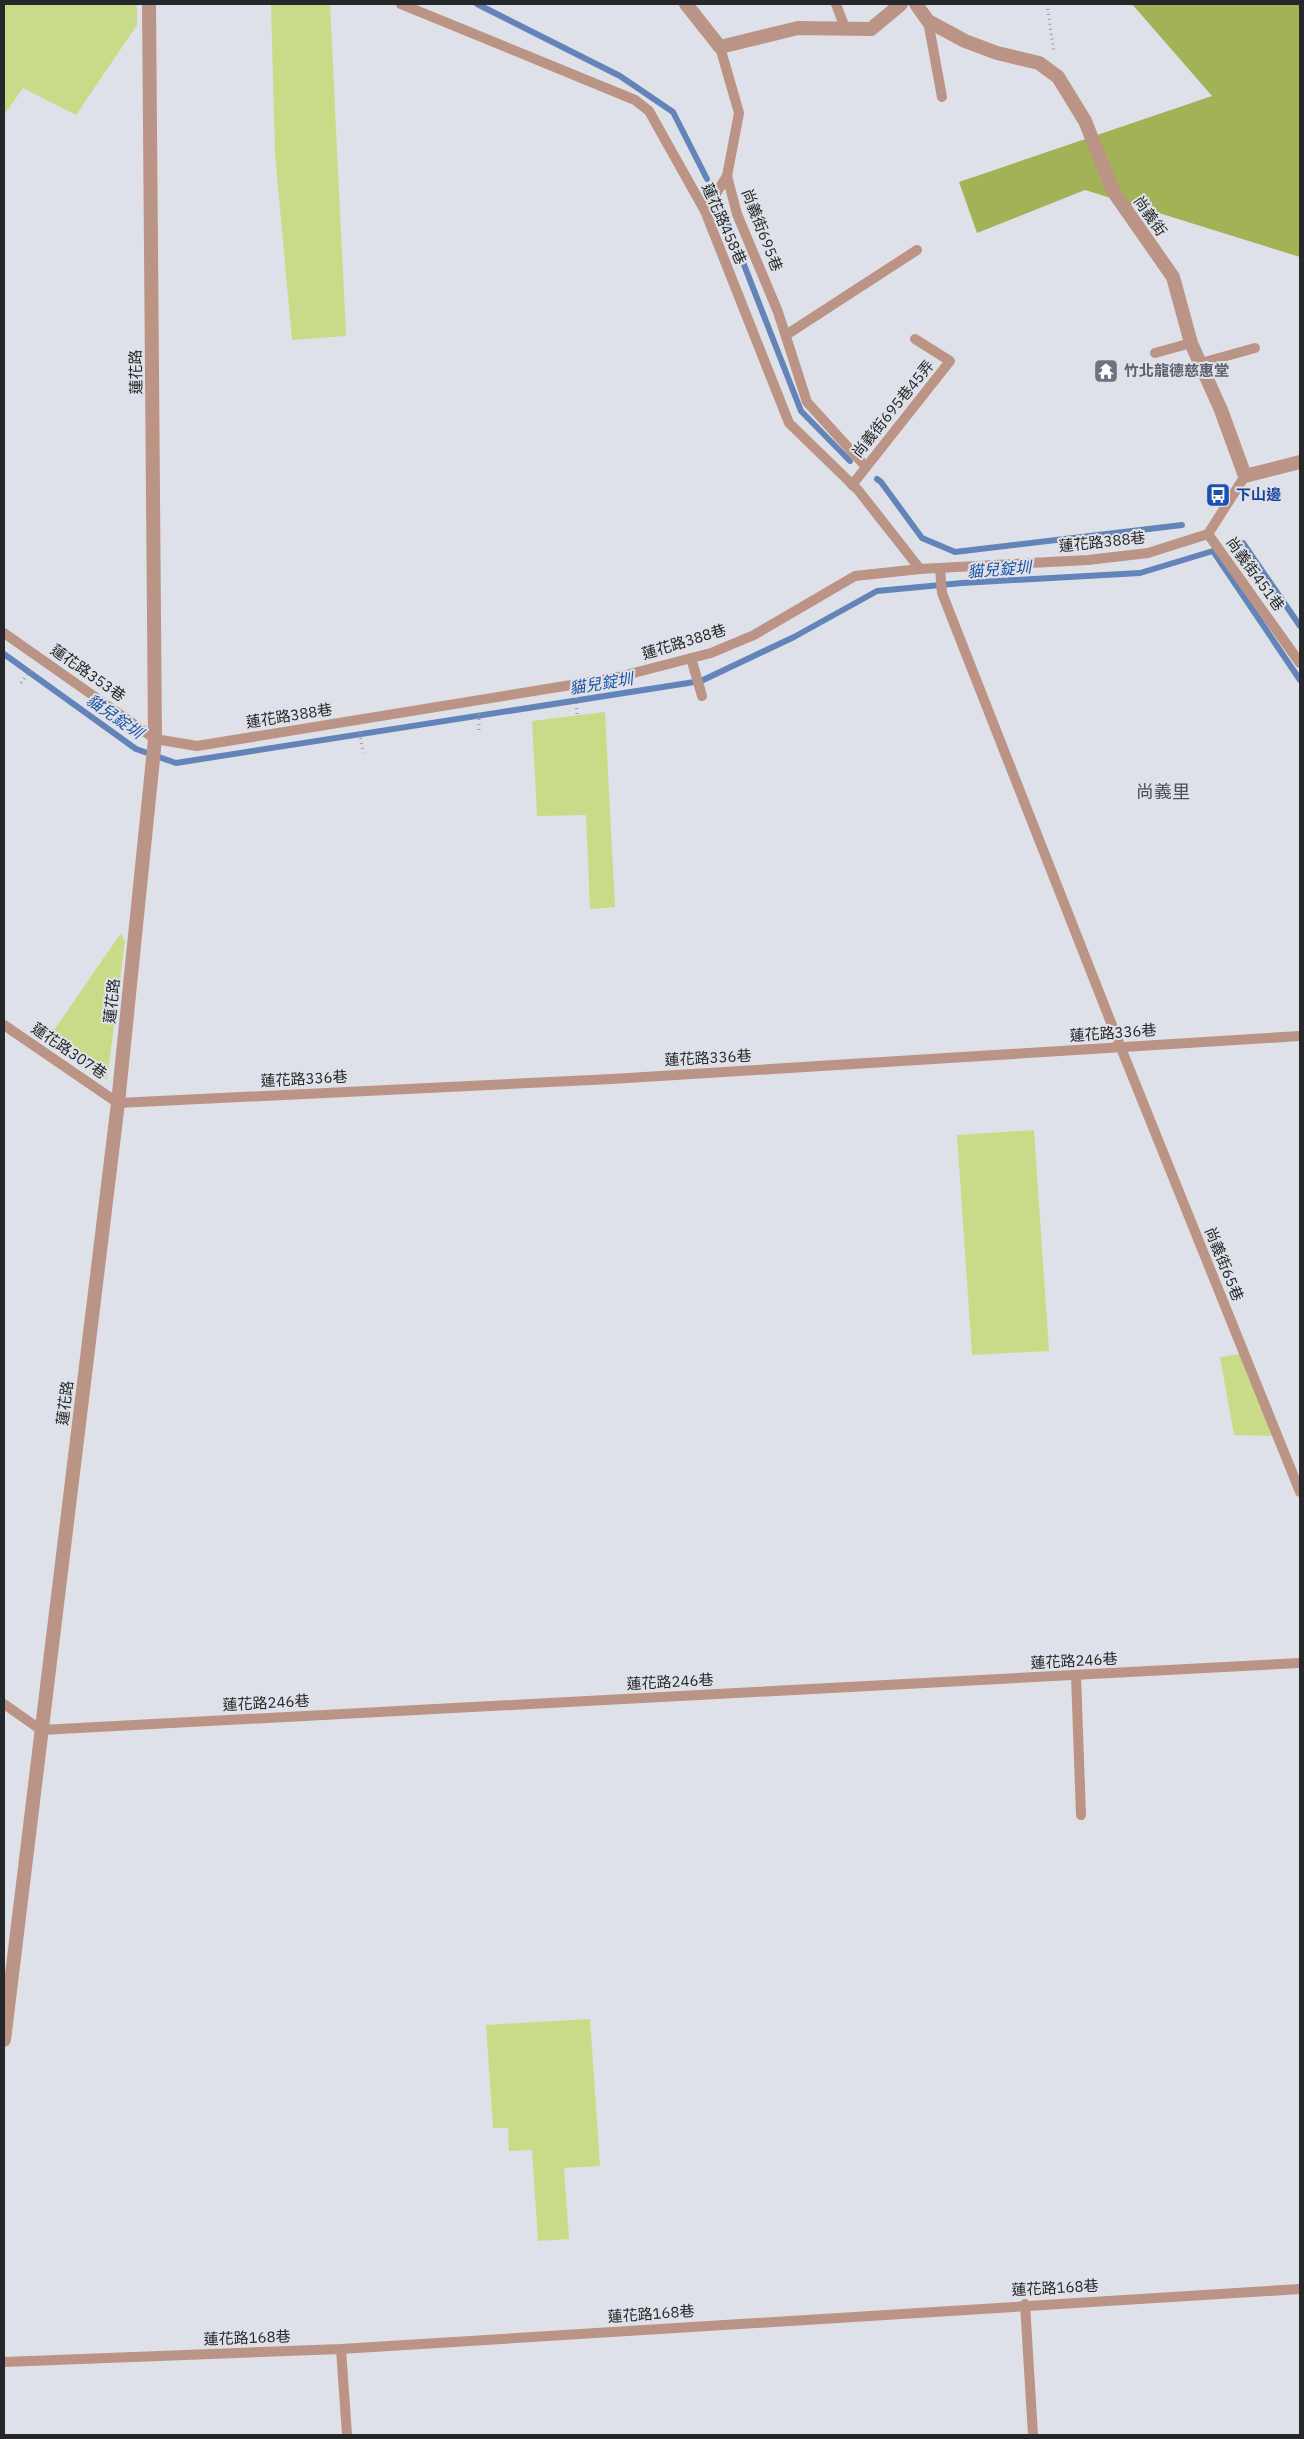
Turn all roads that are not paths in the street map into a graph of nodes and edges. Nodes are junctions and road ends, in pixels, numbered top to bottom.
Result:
1 (149, 4) edge
2 (401, 4) edge
3 (686, 4) edge
4 (836, 4) edge
5 (901, 4) edge
6 (916, 4) edge
7 (928, 21) junction
8 (845, 28) junction
9 (720, 47) junction
10 (942, 97) dead end
11 (727, 176) junction
12 (705, 210) junction
13 (917, 250) dead end
14 (786, 335) junction
15 (915, 339) dead end
16 (1191, 343) junction
17 (1255, 348) dead end
18 (1155, 353) dead end
19 (1201, 363) junction
20 (1300, 462) edge
21 (866, 467) junction
22 (1245, 476) junction
23 (852, 485) junction
24 (1208, 534) junction
25 (940, 568) junction
26 (920, 569) junction
27 (4, 633) edge
28 (691, 658) junction
29 (1300, 663) edge
30 (702, 696) dead end
31 (155, 739) junction
32 (4, 1025) edge
33 (1300, 1036) edge
34 (1121, 1048) junction
35 (118, 1103) junction
36 (1300, 1492) edge
37 (1300, 1663) edge
38 (1076, 1676) junction
39 (4, 1704) edge
40 (41, 1730) junction
41 (1081, 1815) dead end
42 (4, 2040) edge
43 (1300, 2288) edge
44 (1025, 2304) junction
45 (341, 2349) junction
46 (4, 2362) edge
47 (347, 2435) edge
48 (1032, 2435) edge

1 - 31 street, 蓮花路
2 - 12 lane, 蓮花路458巷
3 - 9 street
4 - 8 lane
5 - 8 street
6 - 7 street, 尚義街
7 - 10 lane
7 - 16 street, 尚義街
8 - 9 street
9 - 11 lane, 尚義街695巷
11 - 12 lane
11 - 14 lane, 尚義街695巷
12 - 23 lane, 蓮花路458巷
13 - 14 lane
14 - 21 lane, 尚義街695巷
15 - 21 lane, 尚義街695巷45弄
16 - 18 lane
16 - 19 street, 尚義街
17 - 19 lane
19 - 22 street, 尚義街
20 - 22 street
21 - 23 lane, 尚義街695巷45弄
22 - 24 lane, 尚義街451巷
23 - 26 lane, 蓮花路458巷
24 - 25 lane, 蓮花路388巷
24 - 29 lane, 尚義街451巷
25 - 26 lane, 蓮花路388巷
25 - 34 lane, 尚義街65巷
26 - 28 lane, 蓮花路388巷
27 - 31 lane, 蓮花路353巷
28 - 30 lane
28 - 31 lane, 蓮花路388巷
31 - 35 street, 蓮花路
32 - 35 lane, 蓮花路307巷
33 - 34 lane, 蓮花路336巷
34 - 35 lane, 蓮花路336巷
34 - 36 lane, 尚義街65巷
35 - 40 street, 蓮花路
37 - 38 lane, 蓮花路246巷
38 - 40 lane, 蓮花路246巷
38 - 41 lane
39 - 40 lane
40 - 42 street, 蓮花路
43 - 44 lane, 蓮花路168巷
44 - 45 lane, 蓮花路168巷
44 - 48 lane
45 - 46 lane, 蓮花路168巷
45 - 47 lane

